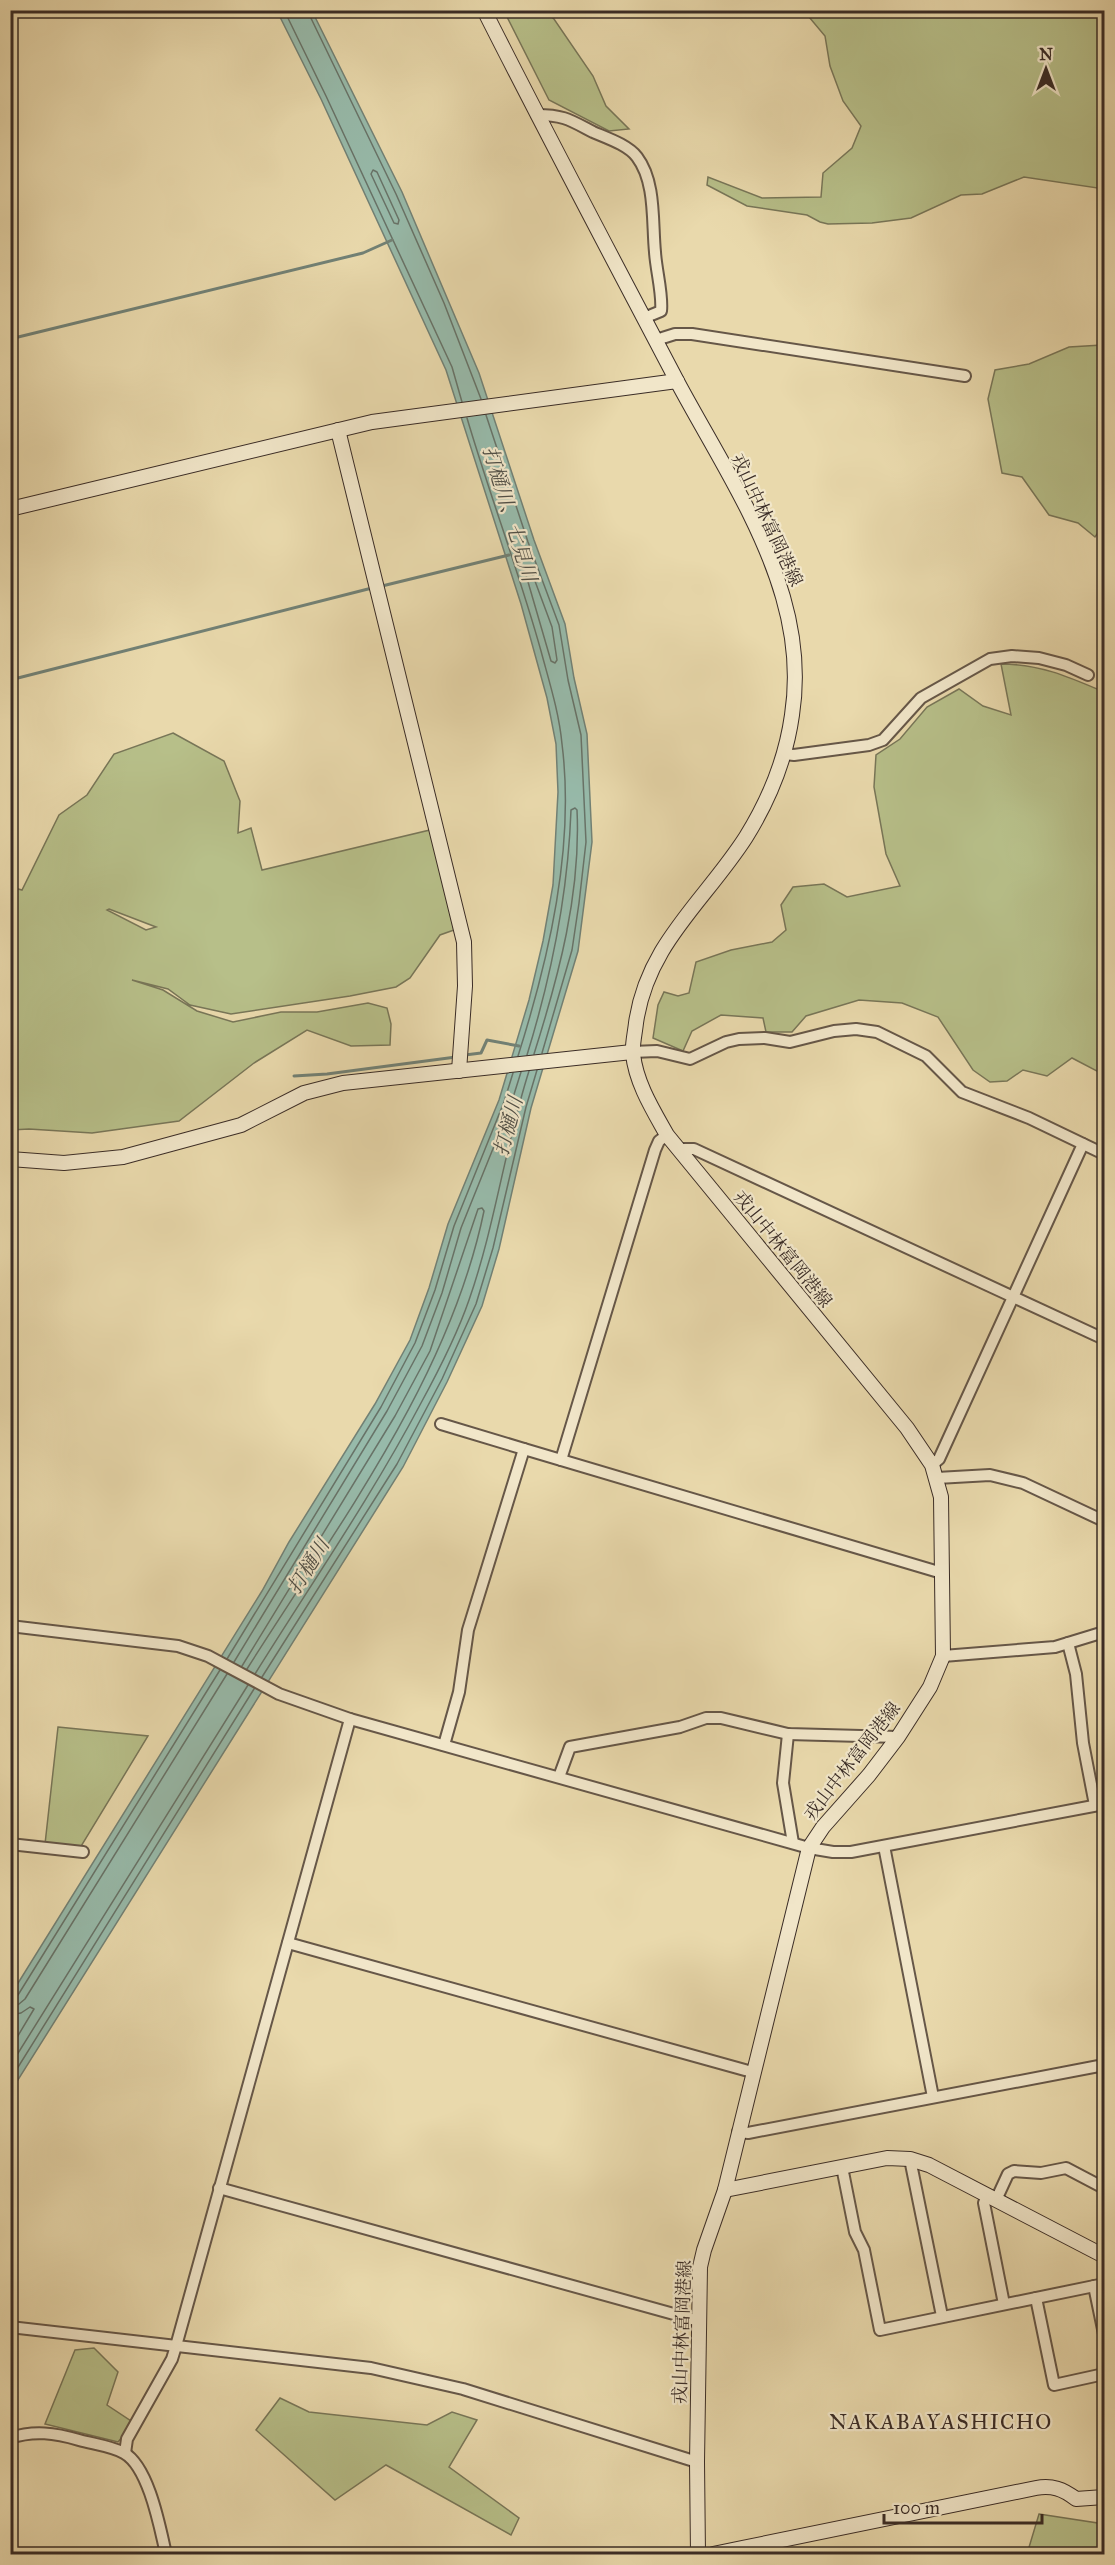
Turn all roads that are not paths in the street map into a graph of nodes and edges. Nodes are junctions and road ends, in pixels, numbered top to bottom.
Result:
1 (484, 10) edge
2 (537, 115) junction
3 (644, 318) junction
4 (656, 340) junction
5 (965, 376) dead end
6 (677, 381) junction
7 (338, 430) junction
8 (10, 509) edge
9 (1088, 675) dead end
10 (785, 754) junction
11 (632, 1052) junction
12 (459, 1071) junction
13 (667, 1135) junction
14 (1083, 1144) junction
15 (678, 1149) junction
16 (1104, 1154) edge
17 (10, 1159) edge
18 (1014, 1298) junction
19 (1104, 1339) edge
20 (441, 1424) dead end
21 (524, 1449) junction
22 (561, 1460) junction
23 (935, 1471) junction
24 (1104, 1521) edge
25 (942, 1573) junction
26 (10, 1626) edge
27 (1104, 1632) edge
28 (1068, 1643) junction
29 (943, 1656) junction
30 (350, 1719) junction
31 (788, 1734) junction
32 (898, 1737) junction
33 (444, 1745) junction
34 (559, 1777) junction
35 (1100, 1804) edge
36 (794, 1843) junction
37 (10, 1844) edge
38 (884, 1846) junction
39 (809, 1848) junction
40 (83, 1852) dead end
41 (288, 1943) junction
42 (1104, 2065) edge
43 (752, 2072) junction
44 (933, 2097) junction
45 (738, 2132) junction
46 (910, 2159) junction
47 (842, 2166) junction
48 (219, 2188) junction
49 (1104, 2188) edge
50 (725, 2190) junction
51 (992, 2198) junction
52 (1104, 2256) edge
53 (1099, 2285) edge
54 (1036, 2298) junction
55 (1004, 2304) junction
56 (942, 2316) junction
57 (699, 2322) junction
58 (10, 2327) edge
59 (1104, 2334) edge
60 (176, 2346) junction
61 (1104, 2374) edge
62 (10, 2438) edge
63 (125, 2453) junction
64 (697, 2462) junction
65 (1104, 2497) edge
66 (166, 2554) edge
67 (698, 2554) edge
68 (713, 2554) edge

1 - 2 main road, 戎山中林富岡港線
2 - 3 main road, 戎山中林富岡港線
2 - 3 street
3 - 4 main road, 戎山中林富岡港線
4 - 5 street
4 - 6 main road, 戎山中林富岡港線
6 - 7 main road
6 - 10 main road, 戎山中林富岡港線
7 - 8 main road
7 - 12 main road
9 - 10 street
10 - 11 main road, 戎山中林富岡港線
11 - 12 main road
11 - 13 main road, 戎山中林富岡港線
11 - 14 street
12 - 17 main road
13 - 15 main road, 戎山中林富岡港線
13 - 22 street
14 - 16 street
14 - 18 street
15 - 18 street
15 - 23 main road, 戎山中林富岡港線
18 - 19 street
18 - 23 street
20 - 21 street
21 - 22 street
21 - 33 street
22 - 25 street
23 - 24 street
23 - 25 main road, 戎山中林富岡港線
25 - 29 main road, 戎山中林富岡港線
26 - 30 street
27 - 28 street
28 - 29 street
28 - 35 street
29 - 32 main road, 戎山中林富岡港線
30 - 33 street
30 - 41 street
31 - 32 street
31 - 34 street
31 - 36 street
32 - 39 main road, 戎山中林富岡港線
33 - 34 street
34 - 36 street
35 - 38 street
36 - 39 street
37 - 40 street
38 - 39 street
38 - 44 street
39 - 43 main road, 戎山中林富岡港線
41 - 43 street
41 - 48 street
42 - 44 street
43 - 45 main road, 戎山中林富岡港線
44 - 45 street
45 - 50 main road, 戎山中林富岡港線
46 - 47 main road
46 - 51 main road
46 - 56 street
47 - 50 main road
47 - 56 street
48 - 57 street
48 - 60 street
49 - 51 street
50 - 57 main road, 戎山中林富岡港線
51 - 52 main road
51 - 55 street
53 - 54 street
53 - 59 street
54 - 55 street
54 - 61 street
55 - 56 street
57 - 64 main road, 戎山中林富岡港線
58 - 60 street
60 - 63 street
60 - 64 street
62 - 63 street
63 - 66 street
64 - 67 main road, 戎山中林富岡港線
65 - 68 main road

